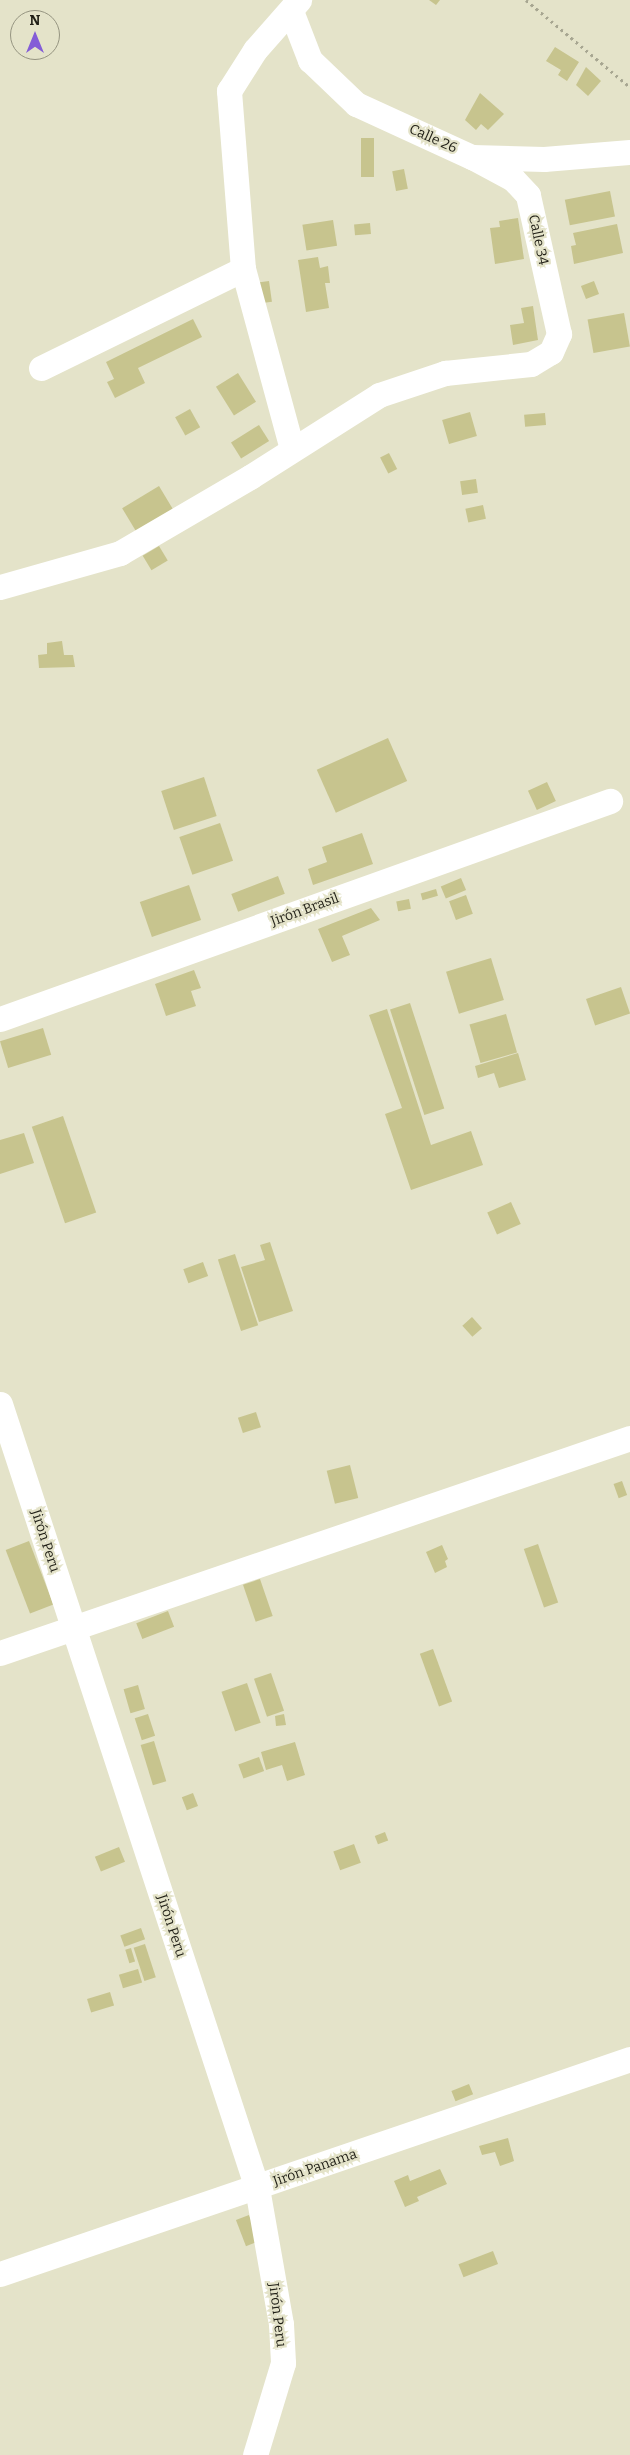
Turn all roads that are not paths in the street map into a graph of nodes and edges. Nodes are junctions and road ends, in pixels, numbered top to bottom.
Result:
1 (295, 6) edge
2 (628, 150) edge
3 (472, 157) junction
4 (243, 269) junction
5 (41, 368) dead end
6 (292, 449) junction
7 (0, 587) edge
8 (610, 801) dead end
9 (0, 1019) edge
10 (0, 1404) edge
11 (630, 1438) edge
12 (73, 1628) junction
13 (0, 1653) edge
14 (630, 2059) edge
15 (257, 2188) junction
16 (0, 2274) edge
17 (256, 2455) edge

1 - 3 street, Calle 26
1 - 4 street
2 - 3 street, Calle 26
3 - 6 street, Calle 34
4 - 5 street
4 - 6 street
6 - 7 street
8 - 9 street, Jirón Brasil
10 - 12 street, Jirón Peru
11 - 12 street
12 - 13 street
12 - 15 street, Jirón Peru
14 - 15 street, Jirón Panama
15 - 16 street, Jirón Panama
15 - 17 street, Jirón Peru

